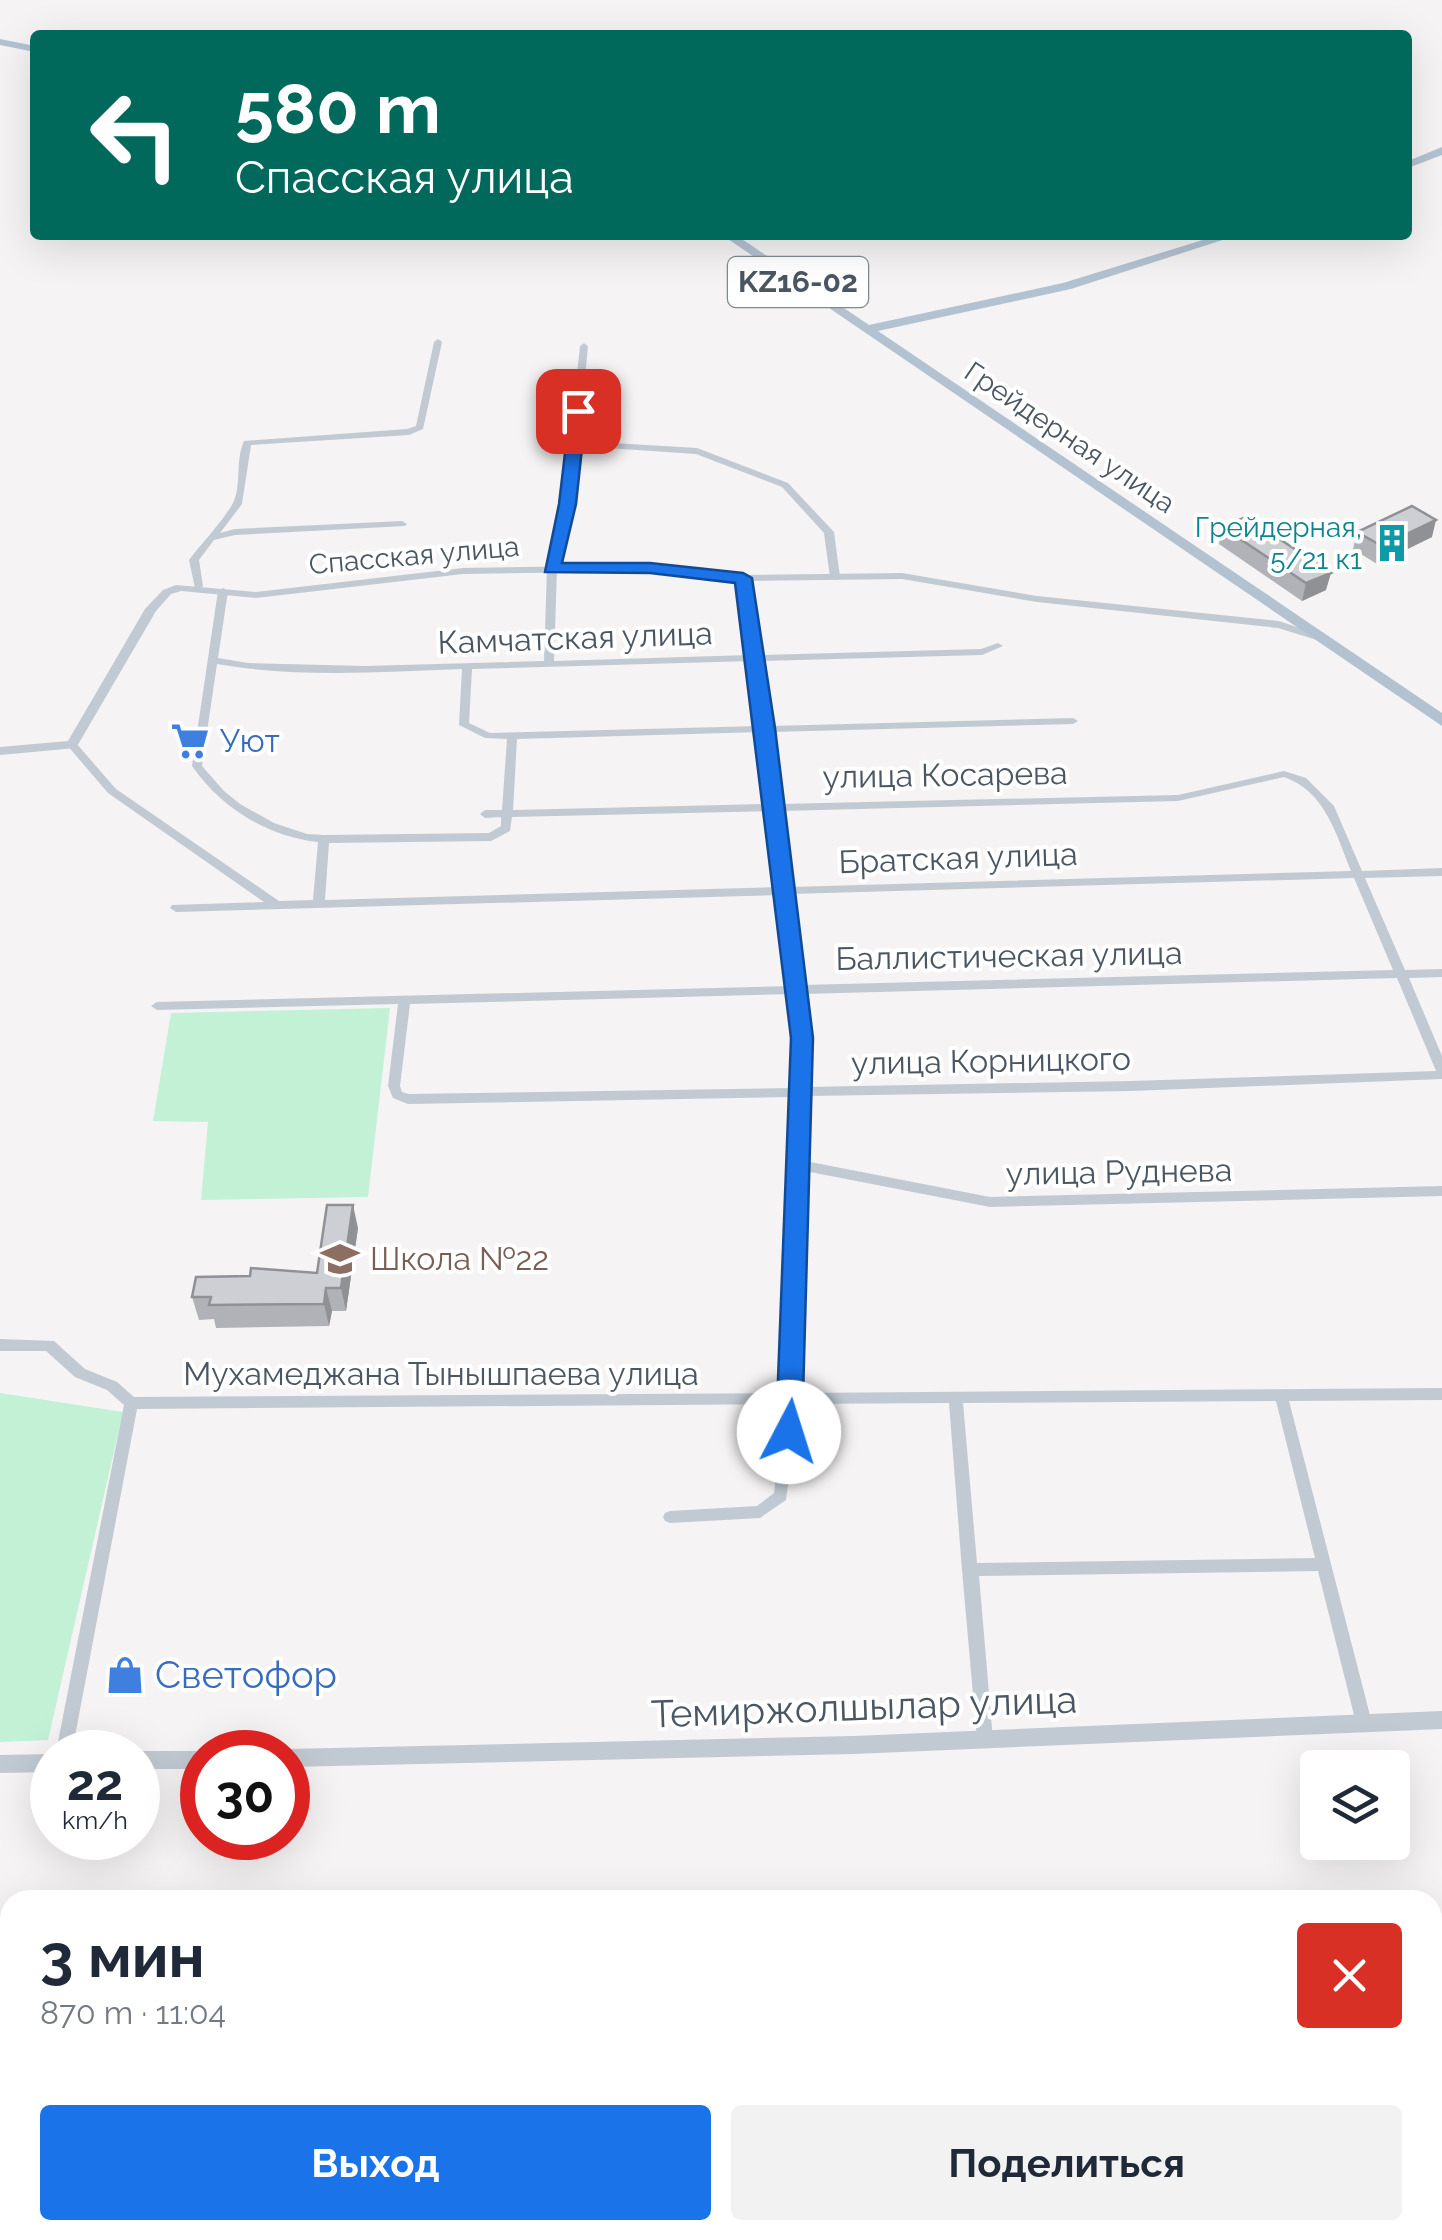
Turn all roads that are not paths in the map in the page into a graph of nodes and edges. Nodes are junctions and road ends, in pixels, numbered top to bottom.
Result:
1 (0, 42) edge
2 (30, 48) edge
3 (1442, 151) edge
4 (1412, 163) edge
5 (736, 240) edge
6 (1216, 240) edge
7 (869, 329) junction
8 (438, 342) dead end
9 (584, 346) dead end
10 (574, 443) junction
11 (402, 524) dead end
12 (211, 538) junction
13 (552, 568) junction
14 (835, 577) junction
15 (743, 578) junction
16 (198, 586) junction
17 (223, 591) junction
18 (1266, 600) junction
19 (1230, 620) junction
20 (1320, 637) junction
21 (998, 646) dead end
22 (754, 658) junction
23 (214, 660) junction
24 (549, 664) junction
25 (467, 667) junction
26 (1073, 721) dead end
27 (1442, 721) edge
28 (766, 728) junction
29 (512, 737) junction
30 (72, 745) junction
31 (0, 751) edge
32 (774, 806) junction
33 (508, 813) junction
34 (485, 814) dead end
35 (324, 839) junction
36 (1442, 872) edge
37 (1362, 874) junction
38 (784, 890) junction
39 (319, 902) junction
40 (276, 904) junction
41 (176, 908) dead end
42 (1442, 972) edge
43 (1398, 974) junction
44 (796, 989) junction
45 (404, 1000) junction
46 (157, 1006) dead end
47 (1442, 1072) edge
48 (800, 1092) junction
49 (801, 1164) junction
50 (1442, 1192) edge
51 (0, 1346) edge
52 (1442, 1394) edge
53 (1281, 1395) junction
54 (956, 1398) junction
55 (794, 1400) junction
56 (131, 1404) junction
57 (670, 1517) dead end
58 (1324, 1564) junction
59 (970, 1570) junction
60 (1442, 1720) edge
61 (1364, 1724) junction
62 (68, 1730) edge
63 (985, 1740) junction
64 (310, 1757) edge
65 (30, 1763) edge
66 (0, 1764) edge

1 - 2 main road
3 - 4 main road
5 - 7 main road, KZ16-02
6 - 7 main road
7 - 18 main road, Грейдерная улица / KZ16-02
8 - 12 street
9 - 10 street
10 - 13 street
10 - 14 street
11 - 12 street, Спасская улица
12 - 16 street
13 - 15 street, Спасская улица
13 - 17 street, Спасская улица
13 - 24 street
14 - 15 street, Спасская улица
14 - 19 street, Спасская улица
15 - 22 street
16 - 17 street, Спасская улица
16 - 30 street
17 - 23 street
18 - 19 street
18 - 20 main road, Грейдерная улица / KZ16-02
19 - 20 street, Спасская улица
20 - 27 main road, Грейдерная улица / KZ16-02
21 - 22 street, Камчатская улица
22 - 24 street, Камчатская улица
22 - 28 street
23 - 25 street, Камчатская улица
23 - 35 street
24 - 25 street, Камчатская улица
25 - 29 street
26 - 28 street
28 - 29 street
28 - 32 street
29 - 33 street
30 - 31 street
30 - 40 street
32 - 33 street, улица Косарева
32 - 37 street, улица Косарева
32 - 38 street
33 - 34 street, улица Косарева
33 - 35 street
35 - 39 street
36 - 37 street, Братская улица
37 - 38 street, Братская улица
37 - 43 street
38 - 39 street, Братская улица
38 - 44 street
39 - 40 street, Братская улица
40 - 41 street, Братская улица
42 - 43 street, Баллистическая улица
43 - 44 street, Баллистическая улица
43 - 47 street
44 - 45 street, Баллистическая улица
44 - 48 street
45 - 46 street, Баллистическая улица
45 - 48 street, улица Корницкого
47 - 48 street, улица Корницкого
48 - 49 street
49 - 50 street, улица Руднева
49 - 55 street
51 - 56 street
52 - 53 street, Мухамеджана Тынышпаева улица
53 - 54 street, Мухамеджана Тынышпаева улица
53 - 58 street
54 - 55 street, Мухамеджана Тынышпаева улица
54 - 59 street
55 - 56 street, Мухамеджана Тынышпаева улица
55 - 57 street
56 - 62 street
58 - 59 street
58 - 61 street
59 - 63 street
60 - 61 street, Темиржолшылар улица
61 - 63 street, Темиржолшылар улица
63 - 64 street, Темиржолшылар улица
65 - 66 street

